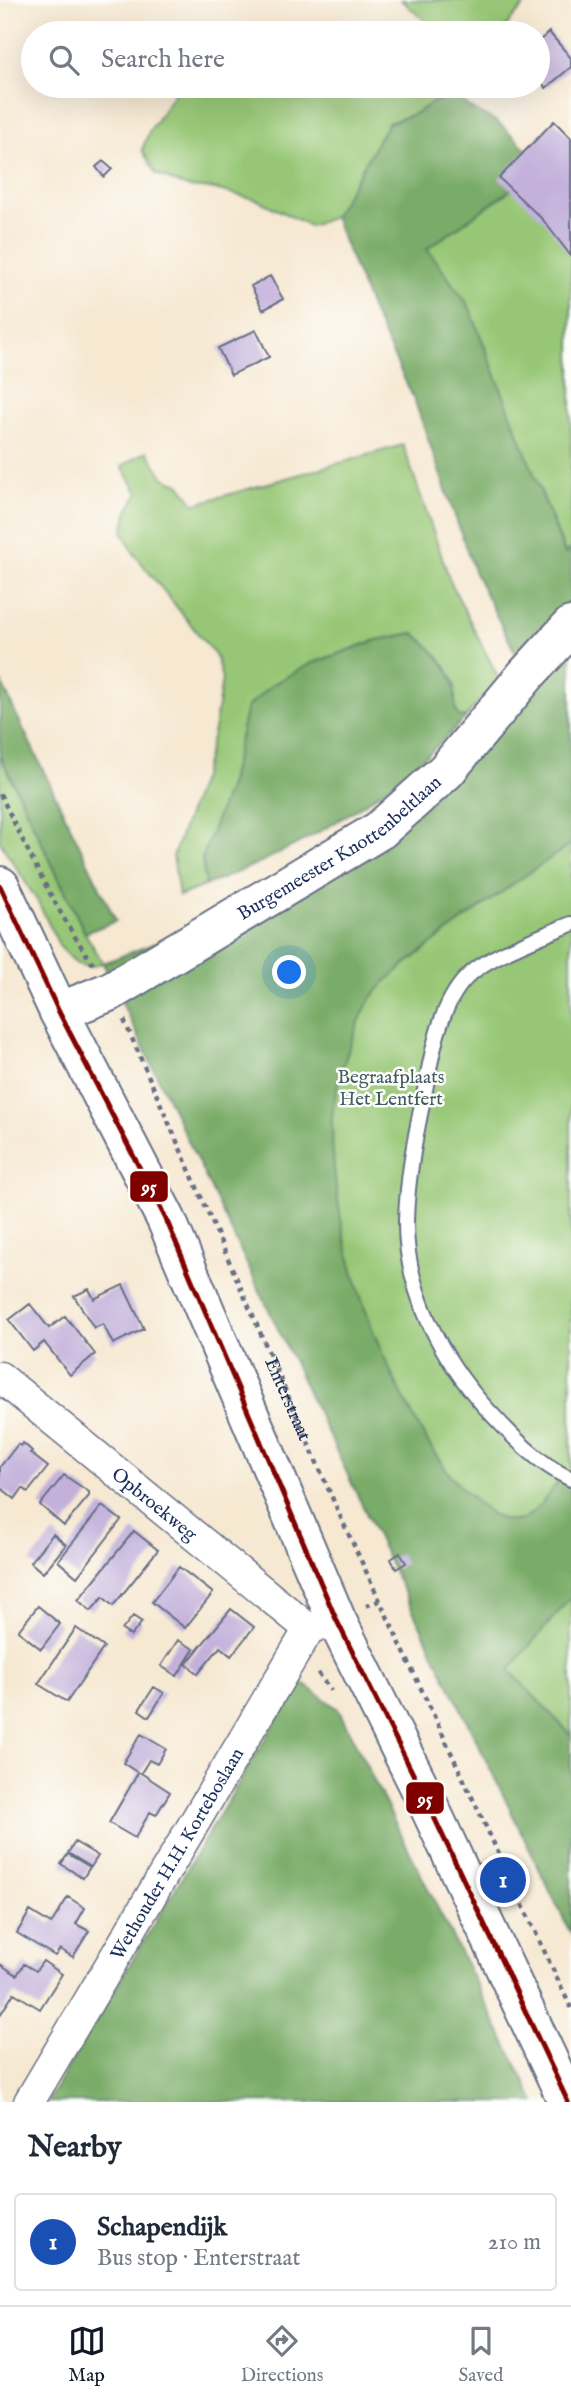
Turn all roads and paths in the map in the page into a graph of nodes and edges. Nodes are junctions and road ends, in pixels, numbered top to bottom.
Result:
1 (571, 626) edge
2 (0, 793) edge
3 (0, 886) edge
4 (571, 924) edge
5 (111, 991) junction
6 (60, 1012) junction
7 (0, 1377) edge
8 (571, 1479) edge
9 (322, 1624) junction
10 (571, 2008) edge
11 (29, 2102) edge
12 (568, 2102) edge

1 - 5 main road, Burgemeester Knottenbeltlaan
2 - 5 path, Enterstraat
3 - 6 main road
4 - 8 lane
5 - 6 main road, Burgemeester Knottenbeltlaan
5 - 10 path, Enterstraat
6 - 9 main road
7 - 9 street, Opbroekweg
9 - 11 street, Wethouder H.H. Korteboslaan
9 - 12 main road

